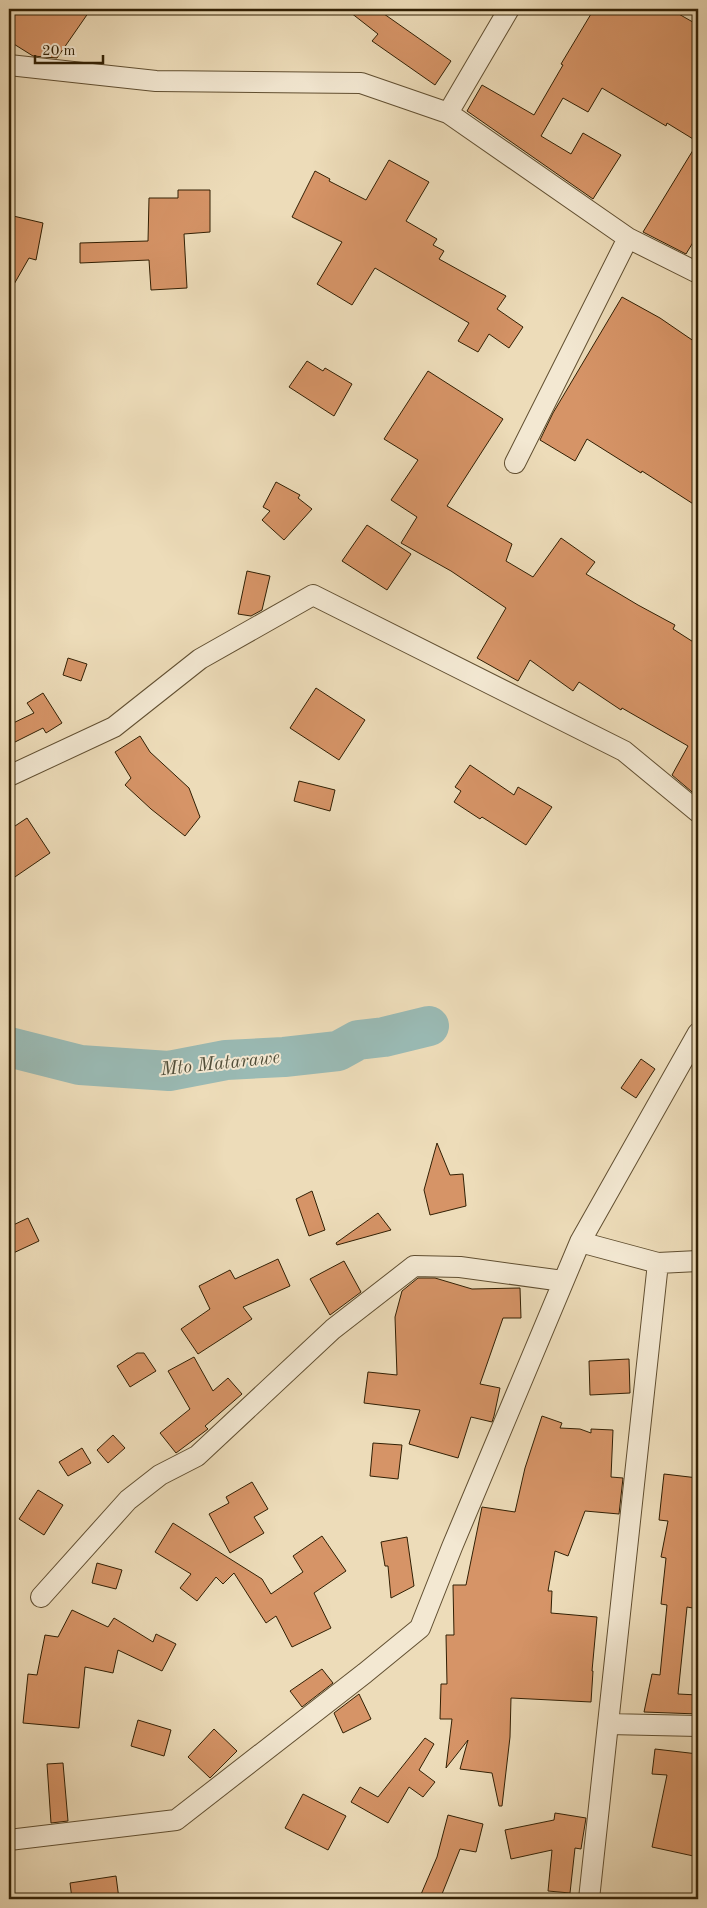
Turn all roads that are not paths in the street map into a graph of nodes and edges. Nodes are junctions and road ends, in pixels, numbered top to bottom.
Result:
1 (508, 9) edge
2 (9, 65) edge
3 (448, 114) junction
4 (628, 238) junction
5 (698, 274) edge
6 (514, 463) dead end
7 (9, 776) edge
8 (698, 812) edge
9 (698, 1033) edge
10 (580, 1242) junction
11 (698, 1261) edge
12 (658, 1263) junction
13 (563, 1281) junction
14 (41, 1597) dead end
15 (608, 1724) junction
16 (698, 1726) edge
17 (9, 1840) edge
18 (589, 1899) edge

1 - 3 street
2 - 3 street
3 - 4 street
4 - 5 street
4 - 6 street
7 - 8 street
9 - 10 street
10 - 12 street
10 - 13 street
11 - 12 street
12 - 15 street
13 - 14 street
13 - 17 street
15 - 16 street
15 - 18 street

